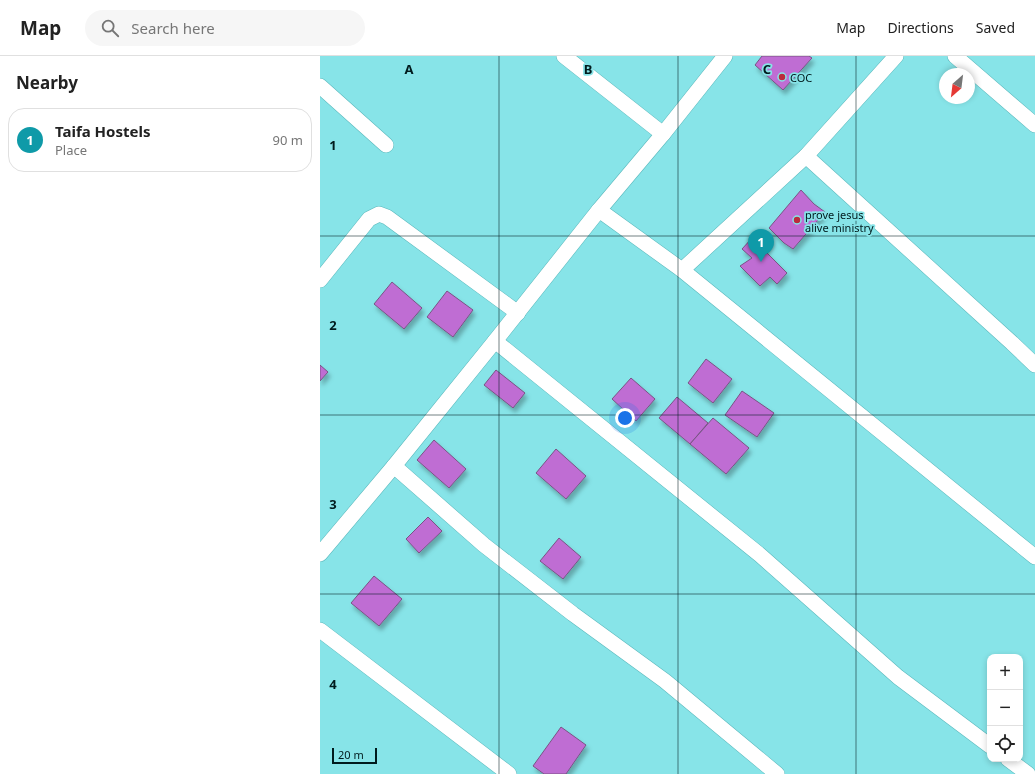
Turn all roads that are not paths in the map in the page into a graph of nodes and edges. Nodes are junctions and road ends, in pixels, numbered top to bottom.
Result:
1 (564, 56) edge
2 (725, 56) edge
3 (896, 56) edge
4 (955, 56) edge
5 (320, 86) edge
6 (1035, 125) edge
7 (663, 134) junction
8 (386, 145) dead end
9 (806, 156) junction
10 (599, 210) junction
11 (682, 270) junction
12 (320, 280) edge
13 (518, 313) junction
14 (495, 341) junction
15 (1035, 365) edge
16 (394, 466) junction
17 (320, 554) edge
18 (1035, 558) edge
19 (320, 630) edge
20 (987, 744) edge
21 (1012, 762) edge
22 (509, 774) edge
23 (777, 774) edge
24 (1028, 774) edge

1 - 7 street
2 - 7 street
3 - 9 street
4 - 6 street
5 - 8 street
7 - 10 street
9 - 11 street
9 - 15 street
10 - 11 street
10 - 13 street
11 - 18 street
12 - 13 street
13 - 14 street
14 - 16 street
14 - 20 street
16 - 17 street
16 - 23 street
19 - 22 street
21 - 24 street

